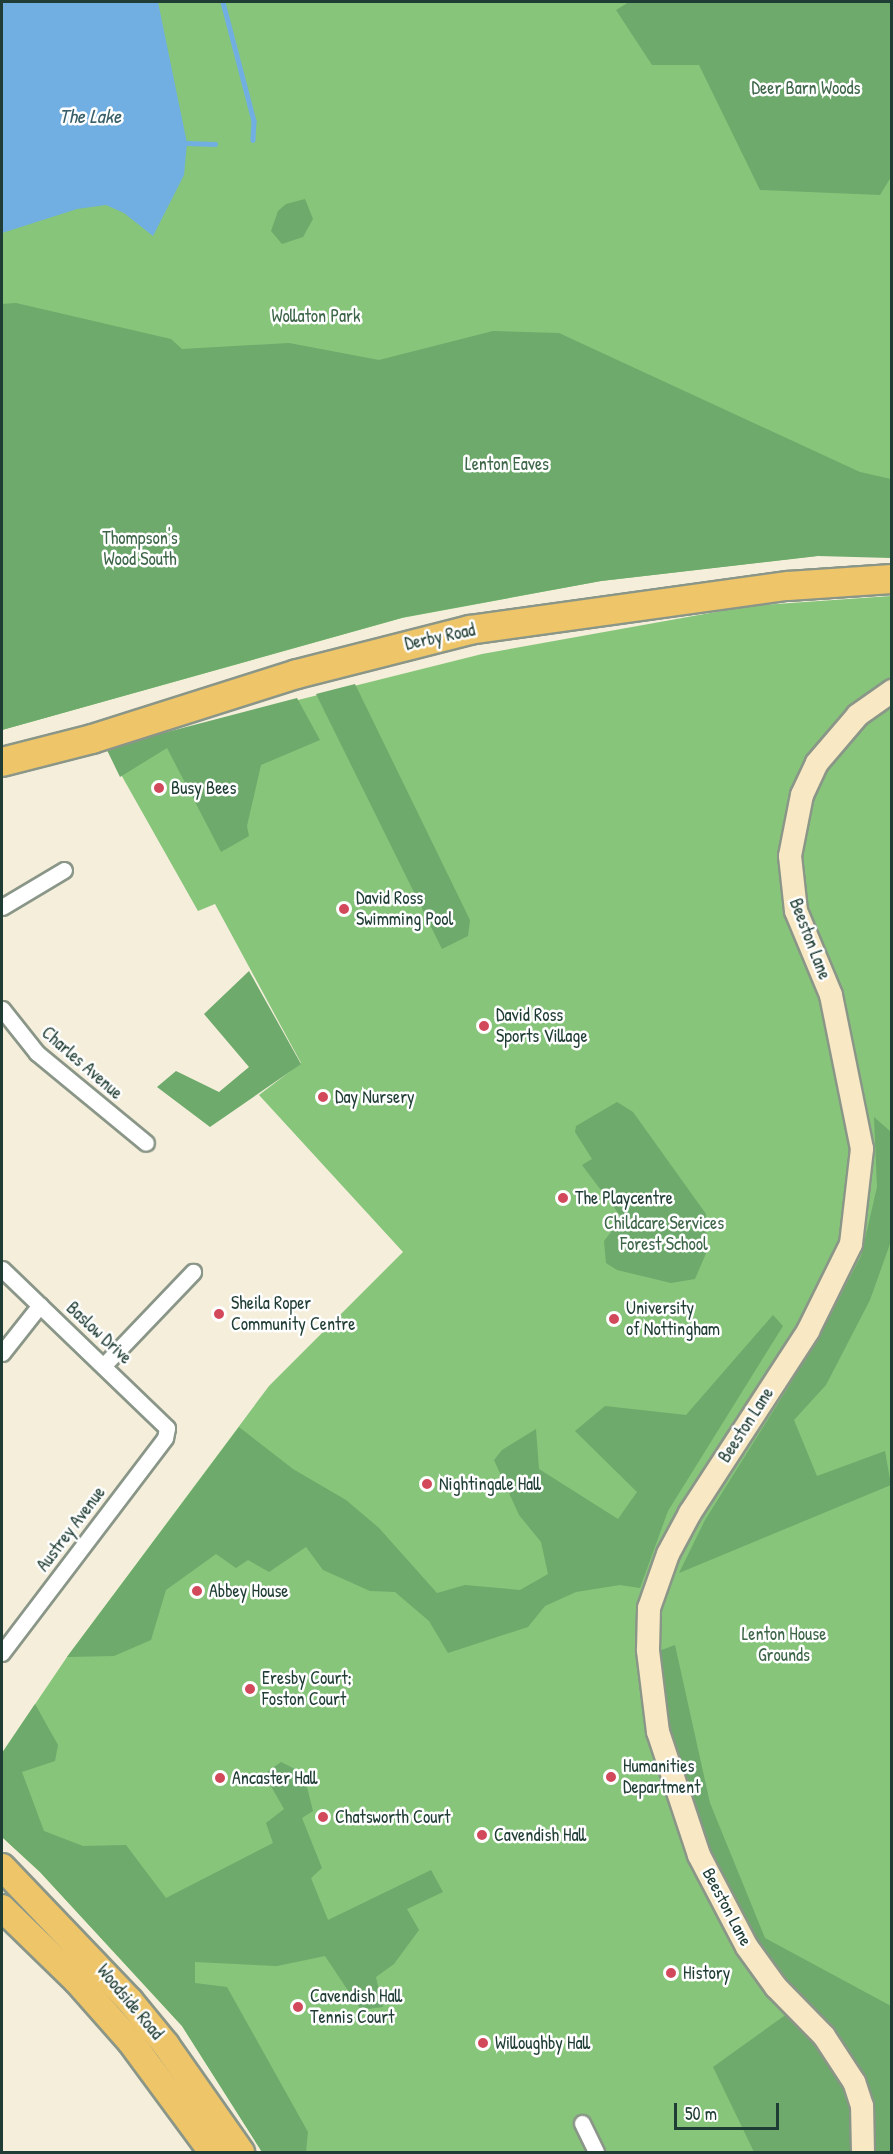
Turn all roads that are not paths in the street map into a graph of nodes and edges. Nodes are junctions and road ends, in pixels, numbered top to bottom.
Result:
1 (891, 579) edge
2 (891, 691) edge
3 (2, 762) edge
4 (64, 870) dead end
5 (2, 907) edge
6 (2, 1009) edge
7 (115, 1118) junction
8 (106, 1131) dead end
9 (146, 1143) dead end
10 (2, 1269) edge
11 (193, 1272) dead end
12 (40, 1305) junction
13 (2, 1353) edge
14 (104, 1365) junction
15 (167, 1428) joint
16 (2, 1653) edge
17 (2, 1867) edge
18 (2, 1908) edge
19 (582, 2123) dead end
20 (212, 2152) edge
21 (241, 2152) edge
22 (596, 2152) edge
23 (863, 2152) edge

1 - 3 highway, Derby Road
2 - 23 street, Beeston Lane
4 - 5 street
6 - 7 street, Charles Avenue
7 - 8 street, Charles Avenue
7 - 9 street, Charles Avenue
10 - 12 street, Baslow Drive
11 - 14 street
12 - 13 street
12 - 14 street, Baslow Drive
14 - 15 street, Baslow Drive
15 - 16 street, Austrey Avenue
17 - 21 main road, Woodside Road
18 - 20 main road, Woodside Road
19 - 22 street

